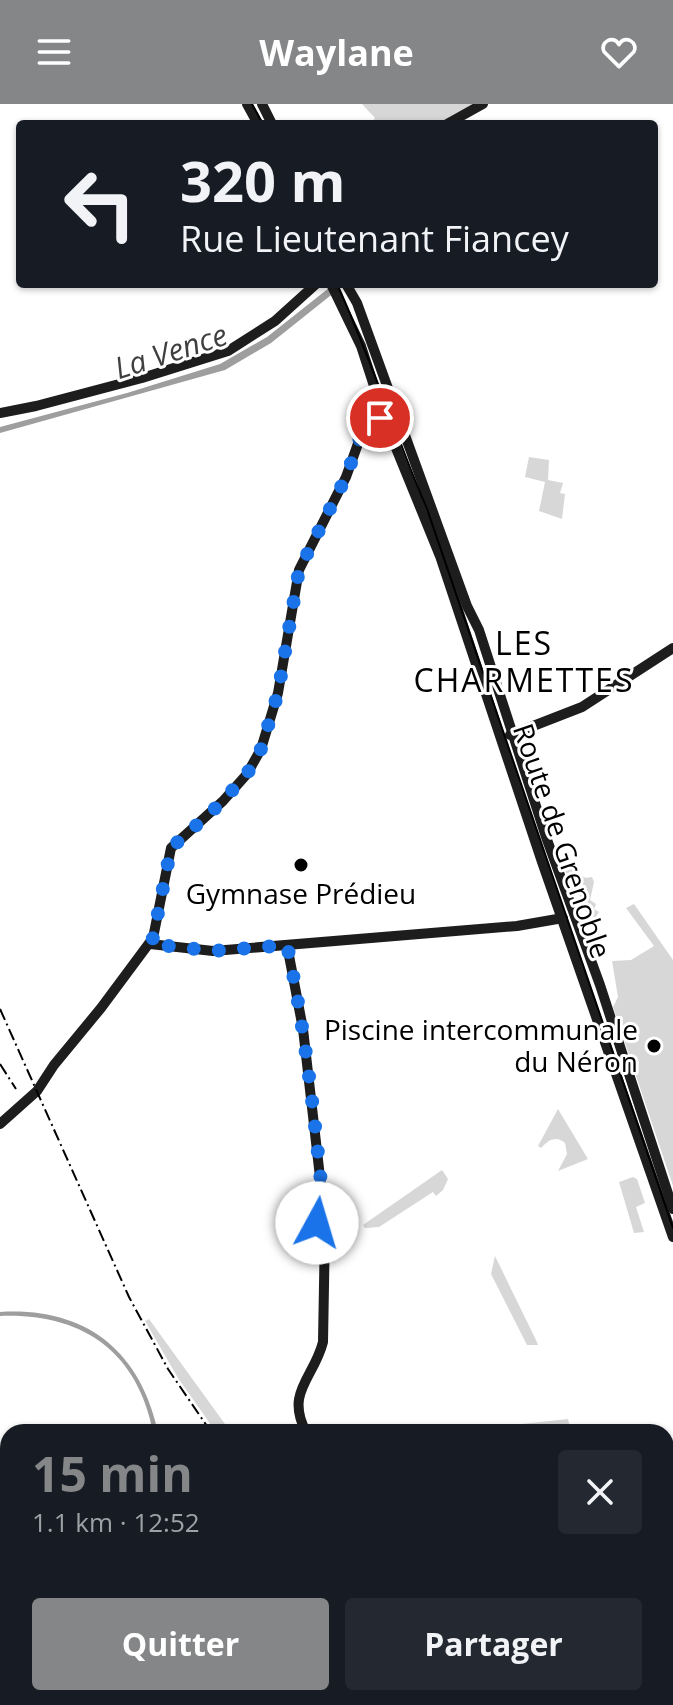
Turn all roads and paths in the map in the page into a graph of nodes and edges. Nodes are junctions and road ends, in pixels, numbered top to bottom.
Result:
1 (483, 104) edge
2 (454, 120) edge
3 (312, 288) edge
4 (333, 288) edge
5 (348, 288) edge
6 (396, 412) junction
7 (0, 413) edge
8 (384, 416) junction
9 (673, 648) edge
10 (514, 733) junction
11 (502, 738) junction
12 (569, 923) junction
13 (150, 944) junction
14 (287, 945) junction
15 (579, 947) junction
16 (0, 1124) edge
17 (673, 1209) edge
18 (673, 1237) edge
19 (304, 1424) edge

1 - 2 street
3 - 7 street
4 - 8 street, Route de Grenoble
5 - 6 street, Route de Grenoble
6 - 8 street
6 - 10 street, Route de Grenoble
8 - 11 street, Route de Grenoble
8 - 13 street
9 - 10 street
10 - 11 street
10 - 12 street, Route de Grenoble
11 - 12 street, Route de Grenoble
12 - 14 street
12 - 15 street, Route de Grenoble
13 - 14 street
13 - 16 street
14 - 19 street
15 - 17 street, Route de Grenoble
15 - 18 street, Route de Grenoble

